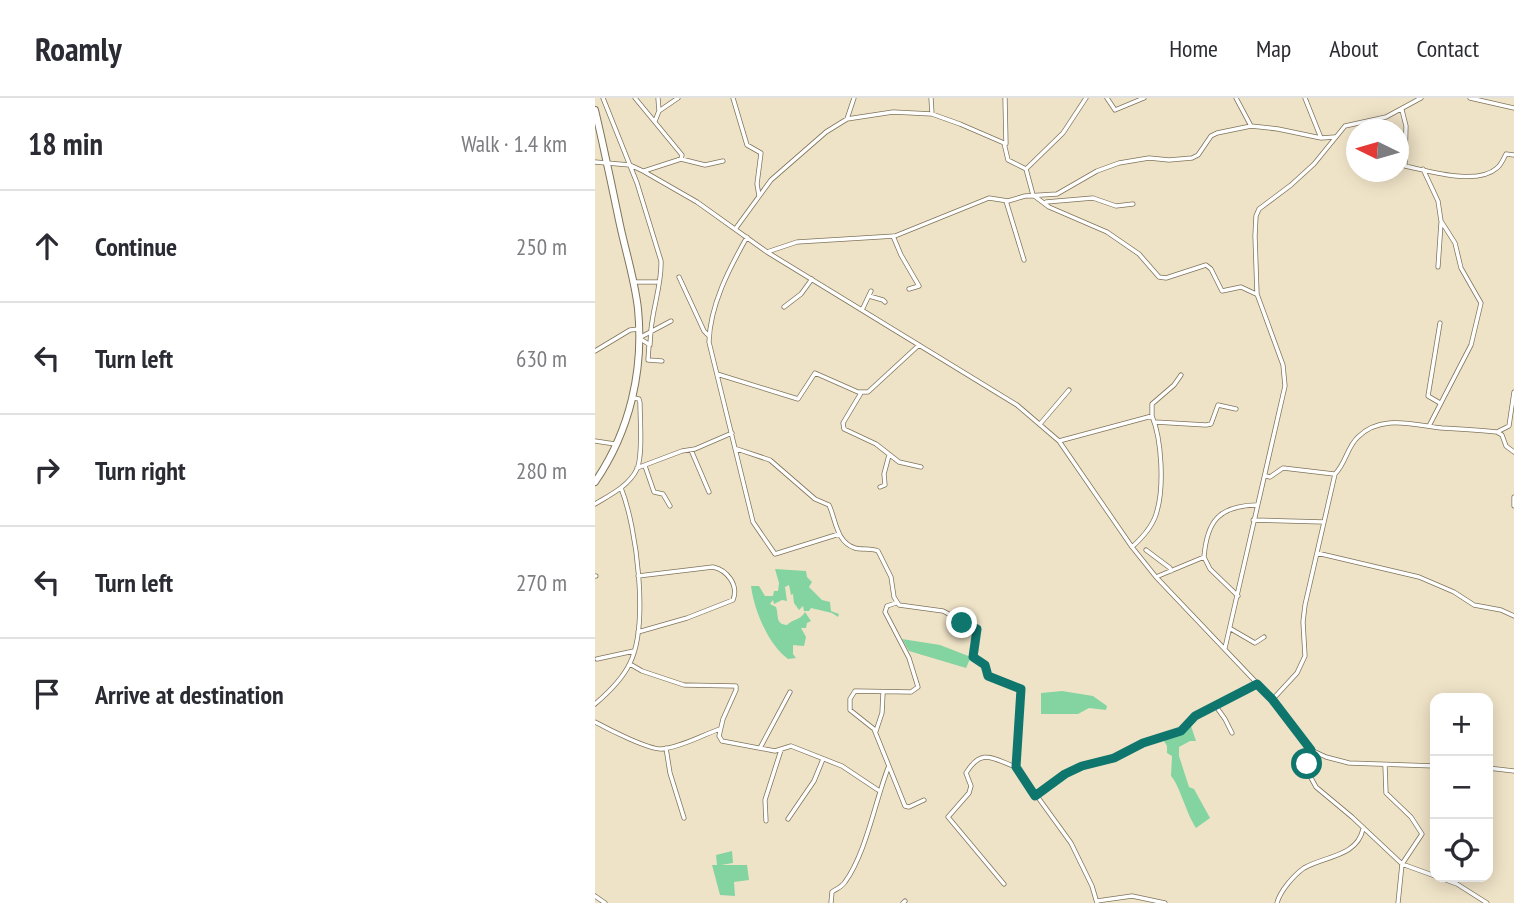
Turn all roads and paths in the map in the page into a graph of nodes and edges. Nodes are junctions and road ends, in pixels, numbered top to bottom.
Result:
1 (603, 98) edge
2 (635, 98) edge
3 (658, 98) edge
4 (678, 98) edge
5 (733, 98) edge
6 (854, 98) edge
7 (931, 98) edge
8 (1005, 98) edge
9 (1086, 98) edge
10 (1107, 98) edge
11 (1144, 98) edge
12 (1236, 98) edge
13 (1305, 98) edge
14 (1421, 98) edge
15 (1470, 98) edge
16 (1514, 108) edge
17 (595, 110) edge
18 (1402, 110) junction
19 (659, 111) junction
20 (932, 114) junction
21 (847, 119) junction
22 (655, 121) junction
23 (1251, 126) junction
24 (1335, 137) junction
25 (1321, 138) junction
26 (1006, 146) junction
27 (1513, 153) edge
28 (681, 159) junction
29 (723, 161) dead end
30 (595, 162) edge
31 (607, 162) junction
32 (630, 165) junction
33 (1026, 169) junction
34 (1423, 169) junction
35 (643, 171) junction
36 (1033, 195) junction
37 (759, 198) junction
38 (1006, 201) junction
39 (1044, 202) junction
40 (1133, 204) dead end
41 (1441, 221) junction
42 (736, 228) junction
43 (893, 236) junction
44 (747, 237) junction
45 (767, 252) junction
46 (1024, 260) dead end
47 (1438, 267) dead end
48 (679, 277) dead end
49 (812, 279) junction
50 (633, 282) junction
51 (659, 282) junction
52 (909, 289) dead end
53 (1257, 294) junction
54 (885, 303) dead end
55 (784, 307) dead end
56 (862, 310) junction
57 (671, 321) dead end
58 (1440, 323) dead end
59 (639, 328) junction
60 (651, 330) junction
61 (709, 336) junction
62 (639, 338) junction
63 (649, 345) junction
64 (919, 345) junction
65 (595, 351) edge
66 (662, 361) dead end
67 (717, 374) junction
68 (1181, 375) dead end
69 (1069, 390) dead end
70 (1514, 392) edge
71 (861, 393) junction
72 (632, 398) junction
73 (1440, 403) junction
74 (1237, 409) dead end
75 (1152, 416) junction
76 (1155, 422) junction
77 (1041, 424) junction
78 (1429, 426) junction
79 (1497, 432) junction
80 (732, 433) junction
81 (595, 441) edge
82 (1059, 441) junction
83 (617, 444) junction
84 (737, 449) junction
85 (691, 450) junction
86 (1514, 452) edge
87 (889, 454) junction
88 (645, 466) junction
89 (921, 467) dead end
90 (637, 468) junction
91 (1335, 474) junction
92 (1266, 476) junction
93 (595, 482) edge
94 (880, 487) dead end
95 (621, 488) junction
96 (709, 492) dead end
97 (1514, 497) edge
98 (595, 504) edge
99 (1256, 505) junction
100 (670, 506) dead end
101 (1514, 506) edge
102 (1253, 520) junction
103 (1324, 522) junction
104 (839, 534) junction
105 (1132, 547) junction
106 (1146, 550) dead end
107 (1317, 553) junction
108 (1204, 557) junction
109 (1171, 571) junction
110 (638, 576) junction
111 (1157, 577) junction
112 (1238, 596) junction
113 (896, 603) junction
114 (1514, 616) edge
115 (1231, 629) junction
116 (638, 632) junction
117 (1263, 637) dead end
118 (1225, 648) junction
119 (634, 651) junction
120 (597, 659) dead end
121 (630, 664) junction
122 (1257, 684) junction
123 (790, 692) dead end
124 (883, 693) junction
125 (1272, 699) junction
126 (595, 704) edge
127 (1215, 705) junction
128 (595, 722) edge
129 (721, 729) junction
130 (876, 733) junction
131 (1233, 733) dead end
132 (666, 748) junction
133 (760, 748) junction
134 (781, 750) junction
135 (1311, 750) junction
136 (823, 759) junction
137 (1385, 764) junction
138 (888, 766) junction
139 (1430, 766) edge
140 (1016, 767) junction
141 (1493, 769) edge
142 (1514, 771) edge
143 (878, 790) junction
144 (1035, 796) junction
145 (924, 800) dead end
146 (684, 818) dead end
147 (788, 819) dead end
148 (766, 821) dead end
149 (1362, 827) junction
150 (1402, 864) junction
151 (1004, 884) dead end
152 (595, 896) edge
153 (1097, 902) edge
154 (605, 903) edge
155 (831, 903) edge
156 (1165, 903) edge
157 (1277, 903) edge
158 (1398, 903) edge
159 (1487, 903) edge

1 - 32 street
2 - 22 street
3 - 19 street
4 - 19 street
5 - 37 street
6 - 21 street
7 - 20 street
8 - 26 street
9 - 33 street
10 - 11 street
12 - 23 street
13 - 25 street
14 - 18 street
15 - 16 street
17 - 31 highway
18 - 24 street
18 - 34 street
19 - 22 street
20 - 21 street
20 - 26 street
21 - 37 street
22 - 28 street
23 - 25 street
23 - 36 street
24 - 25 street
24 - 53 street
26 - 33 street
27 - 34 street
28 - 29 street
28 - 35 street
30 - 31 street
31 - 32 street
31 - 50 highway
32 - 35 street
32 - 51 street
33 - 36 street
34 - 41 street
35 - 42 street
36 - 38 street
36 - 39 street
37 - 42 street
38 - 43 street
38 - 46 street
39 - 40 street
39 - 53 street
41 - 47 street
41 - 73 street
42 - 44 street
43 - 45 street
43 - 52 street
44 - 45 street
44 - 61 street
45 - 49 street
48 - 61 street
49 - 55 street
49 - 56 street
50 - 51 street
50 - 59 highway
51 - 60 street
53 - 92 street
54 - 56 street
56 - 64 street
57 - 60 street
58 - 73 street
59 - 62 highway
59 - 65 street
60 - 62 street
60 - 63 street
61 - 67 street
62 - 63 street
62 - 72 highway
63 - 66 street
64 - 71 street
64 - 77 street
67 - 71 street
67 - 80 street
68 - 75 street
69 - 77 street
70 - 79 street
71 - 87 street
72 - 83 highway
72 - 90 street
73 - 78 street
74 - 76 street
75 - 76 street
75 - 82 street
76 - 105 street
77 - 82 street
78 - 79 street
78 - 91 street
79 - 86 street
80 - 84 street
80 - 85 street
81 - 83 street
82 - 105 street
83 - 93 highway
84 - 104 street
84 - 104 street
85 - 88 street
85 - 96 street
87 - 89 street
87 - 94 street
88 - 90 street
88 - 100 street
90 - 95 street
91 - 92 street
91 - 103 street
92 - 99 street
95 - 98 street
95 - 110 street
97 - 101 street
99 - 102 street
99 - 108 street
102 - 103 street
102 - 112 street
103 - 107 street
104 - 113 street
105 - 111 street
106 - 109 street
107 - 114 street
107 - 125 street
108 - 109 street
108 - 112 street
109 - 111 street
110 - 116 street
110 - 116 street
111 - 118 street
112 - 115 street
113 - 124 street
113 - 140 street
115 - 117 street
115 - 118 street
116 - 119 street
118 - 122 street
119 - 120 street
119 - 121 street
121 - 126 street
121 - 129 street
122 - 125 street
122 - 127 street
123 - 133 street
124 - 130 street
124 - 130 street
125 - 135 street
127 - 131 street
127 - 144 street
128 - 132 street
129 - 132 street
129 - 133 street
130 - 138 street
132 - 146 street
133 - 134 street
134 - 136 street
134 - 148 street
135 - 137 street
135 - 149 street
136 - 143 street
136 - 147 street
137 - 139 street
137 - 150 street
138 - 143 street
138 - 145 street
140 - 144 street
140 - 151 street
141 - 142 street
143 - 155 street
144 - 153 street
149 - 150 street
149 - 157 street
150 - 158 street
150 - 159 street
152 - 154 street
153 - 156 street

